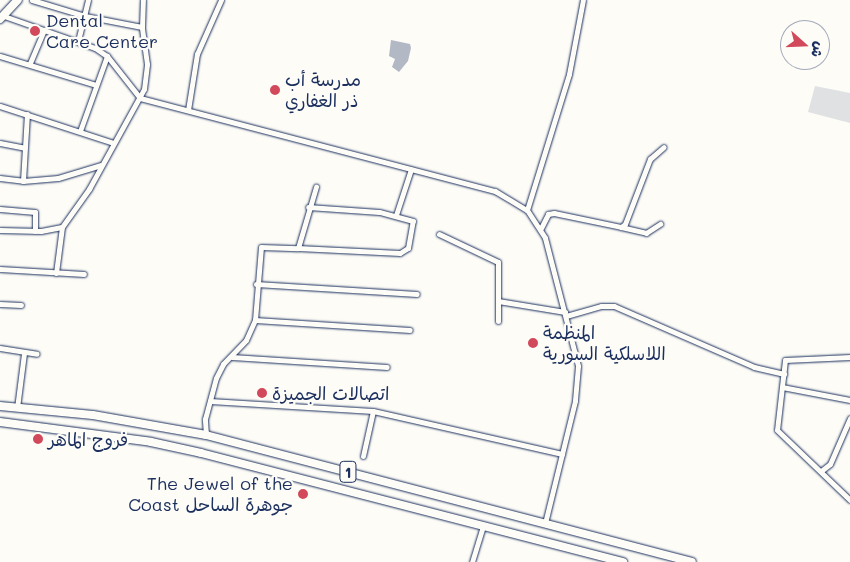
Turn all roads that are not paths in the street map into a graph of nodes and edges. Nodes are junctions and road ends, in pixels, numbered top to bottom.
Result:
1 (18, 0) edge
2 (32, 0) edge
3 (88, 0) edge
4 (143, 0) edge
5 (221, 0) edge
6 (583, 0) edge
7 (85, 16) junction
8 (2, 17) edge
9 (142, 27) junction
10 (44, 30) junction
11 (78, 41) junction
12 (0, 56) edge
13 (107, 56) junction
14 (30, 63) junction
15 (96, 85) junction
16 (140, 98) junction
17 (0, 106) edge
18 (188, 110) junction
19 (27, 114) junction
20 (80, 131) junction
21 (113, 142) junction
22 (0, 143) edge
23 (664, 147) dead end
24 (26, 148) junction
25 (101, 165) junction
26 (411, 169) junction
27 (0, 178) edge
28 (23, 181) junction
29 (316, 187) dead end
30 (308, 207) junction
31 (0, 209) edge
32 (527, 210) junction
33 (396, 215) junction
34 (660, 224) dead end
35 (621, 226) junction
36 (62, 227) junction
37 (541, 228) junction
38 (0, 230) edge
39 (35, 231) junction
40 (439, 234) dead end
41 (298, 248) junction
42 (0, 269) edge
43 (56, 273) junction
44 (84, 274) dead end
45 (256, 284) junction
46 (418, 294) dead end
47 (498, 301) junction
48 (0, 304) edge
49 (21, 305) dead end
50 (566, 314) junction
51 (255, 320) junction
52 (498, 321) dead end
53 (410, 330) dead end
54 (0, 348) edge
55 (24, 353) junction
56 (37, 354) dead end
57 (232, 357) junction
58 (850, 357) edge
59 (387, 367) dead end
60 (784, 374) junction
61 (782, 387) junction
62 (850, 400) edge
63 (210, 401) junction
64 (0, 406) edge
65 (17, 408) junction
66 (372, 412) junction
67 (850, 418) edge
68 (0, 422) edge
69 (154, 426) junction
70 (206, 435) junction
71 (151, 442) junction
72 (562, 454) junction
73 (363, 456) dead end
74 (821, 471) junction
75 (850, 500) edge
76 (545, 523) junction
77 (483, 526) junction
78 (472, 562) edge
79 (623, 562) edge
80 (692, 562) edge

1 - 8 main road
2 - 7 street
3 - 7 street
4 - 9 street
5 - 18 street
6 - 32 street
7 - 9 street
7 - 11 street
8 - 10 street
9 - 16 street
10 - 11 street
10 - 14 street
11 - 13 street
12 - 14 street
13 - 15 street
13 - 16 street
14 - 15 street
15 - 20 street
16 - 18 street
16 - 21 street
17 - 19 street
18 - 26 street
19 - 20 street
19 - 24 street
20 - 21 street
21 - 25 street
22 - 24 street
23 - 35 street
24 - 28 street
25 - 28 street
25 - 36 street
26 - 32 street
26 - 33 street
27 - 28 street
29 - 30 street
30 - 33 street
30 - 41 street
31 - 39 street
32 - 37 street
33 - 41 street
34 - 35 street
35 - 37 street
36 - 39 street
36 - 43 street
37 - 50 street
38 - 39 street
40 - 47 street
41 - 45 street
42 - 43 street
43 - 44 street
45 - 46 street
45 - 51 street
47 - 50 street
47 - 52 street
48 - 49 street
50 - 60 street
50 - 72 street
51 - 53 street
51 - 57 street
54 - 55 street
55 - 56 street
55 - 65 street
57 - 59 street
57 - 63 street
58 - 60 street
60 - 61 street
61 - 62 street
61 - 74 street
63 - 66 street
63 - 70 street
64 - 65 main road, 1
65 - 69 main road, 1
66 - 72 street
66 - 73 street
67 - 74 street
68 - 71 main road, 1
69 - 70 main road, 1
69 - 71 main road
70 - 76 main road, 1
71 - 77 main road, 1
72 - 76 street
74 - 75 street
76 - 80 main road, 1
77 - 78 street
77 - 79 main road, 1

